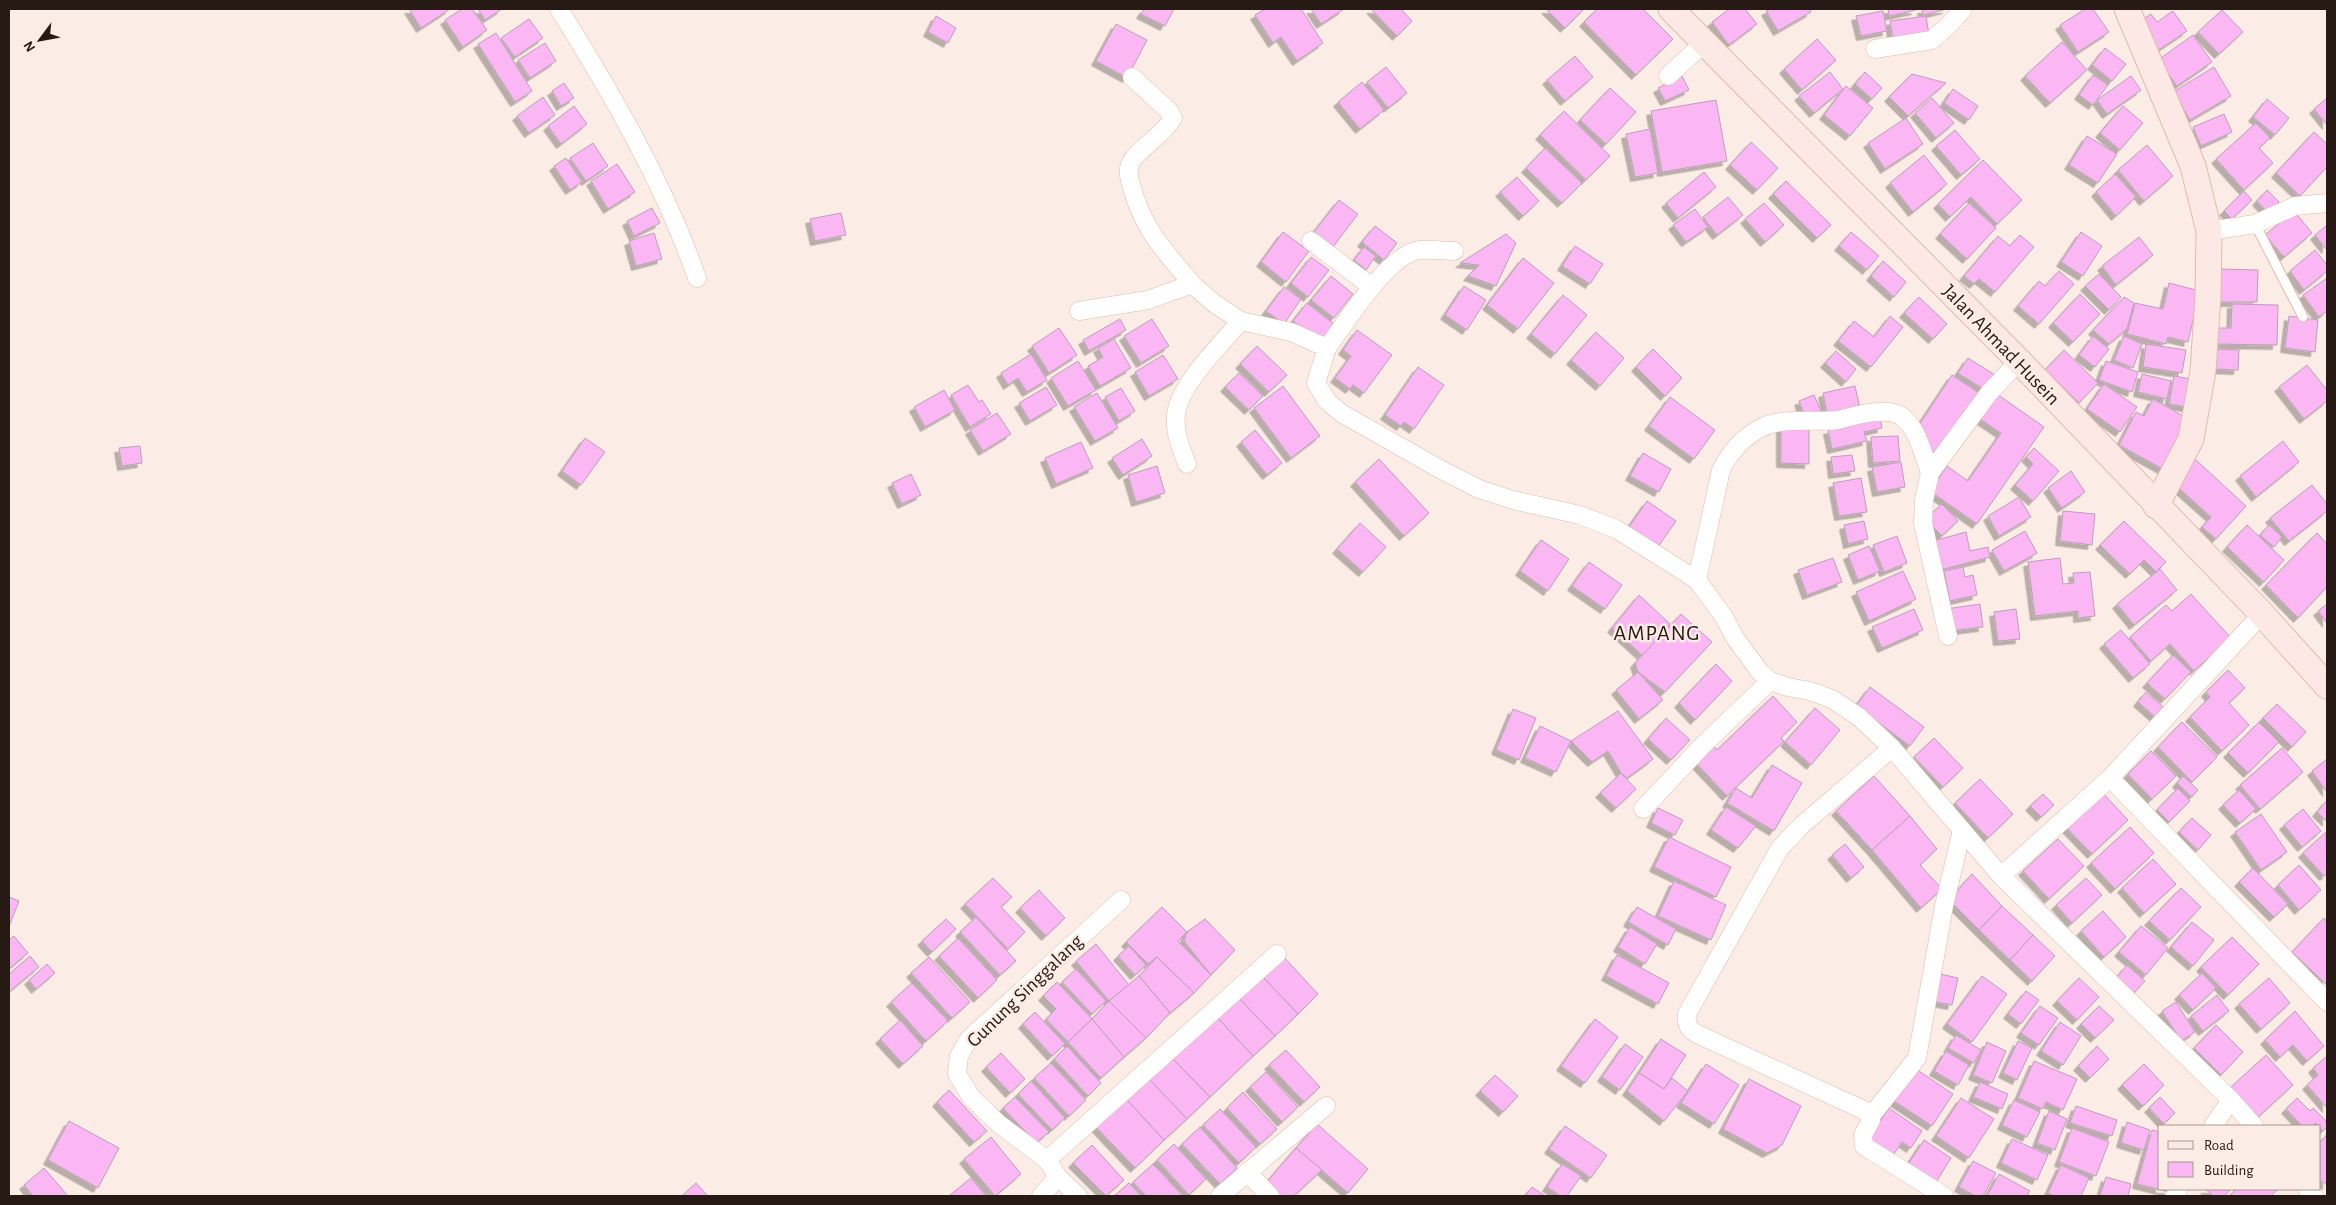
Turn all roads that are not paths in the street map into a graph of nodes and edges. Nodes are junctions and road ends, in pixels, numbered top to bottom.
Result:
1 (559, 9) edge
2 (1670, 9) edge
3 (1963, 9) edge
4 (2126, 9) edge
5 (1704, 43) junction
6 (1875, 48) dead end
7 (1668, 76) dead end
8 (1132, 77) dead end
9 (2327, 203) edge
10 (2255, 224) junction
11 (2209, 231) junction
12 (1311, 241) dead end
13 (1454, 252) dead end
14 (698, 278) dead end
15 (1192, 284) junction
16 (1372, 286) junction
17 (1080, 311) dead end
18 (2303, 318) dead end
19 (1241, 321) junction
20 (1327, 348) junction
21 (2019, 362) junction
22 (1187, 464) dead end
23 (1930, 473) junction
24 (2156, 506) junction
25 (1697, 580) junction
26 (2262, 614) junction
27 (1948, 636) dead end
28 (1770, 681) junction
29 (2327, 686) edge
30 (1892, 748) junction
31 (2110, 778) junction
32 (1643, 809) dead end
33 (1962, 830) junction
34 (2001, 876) junction
35 (1121, 900) dead end
36 (1277, 954) dead end
37 (2327, 1002) edge
38 (2231, 1100) junction
39 (1326, 1106) dead end
40 (1871, 1116) junction
41 (2214, 1125) edge
42 (2253, 1125) edge
43 (1047, 1160) junction
44 (1247, 1172) junction
45 (1058, 1177) junction
46 (1042, 1196) edge
47 (1078, 1196) edge
48 (1220, 1196) edge
49 (1270, 1196) edge
50 (1944, 1196) edge

1 - 14 street
2 - 5 main road, Jalan Ahmad Husein
3 - 6 street
4 - 11 main road
5 - 7 street
5 - 21 main road, Jalan Ahmad Husein
8 - 15 street
9 - 10 street
10 - 11 street
10 - 18 lane
11 - 24 main road
12 - 16 street
13 - 16 street
15 - 17 street
15 - 19 street
16 - 20 street
19 - 20 street
19 - 22 street
20 - 25 street
21 - 23 street
21 - 24 main road, Jalan Ahmad Husein
23 - 25 street
23 - 27 street
24 - 26 main road, Jalan Ahmad Husein
25 - 28 street
26 - 29 main road, Jalan Ahmad Husein
26 - 31 street
28 - 30 street
28 - 32 street
30 - 33 street
30 - 40 street
31 - 34 street
31 - 37 street
33 - 34 street
33 - 40 street
34 - 38 street
35 - 43 street, Gunung Singgalang
36 - 43 street
38 - 41 street
38 - 42 street
39 - 44 street
40 - 50 street
43 - 45 street, Gunung Singgalang
44 - 48 street
44 - 49 street
45 - 46 street
45 - 47 street, Gunung Singgalang

